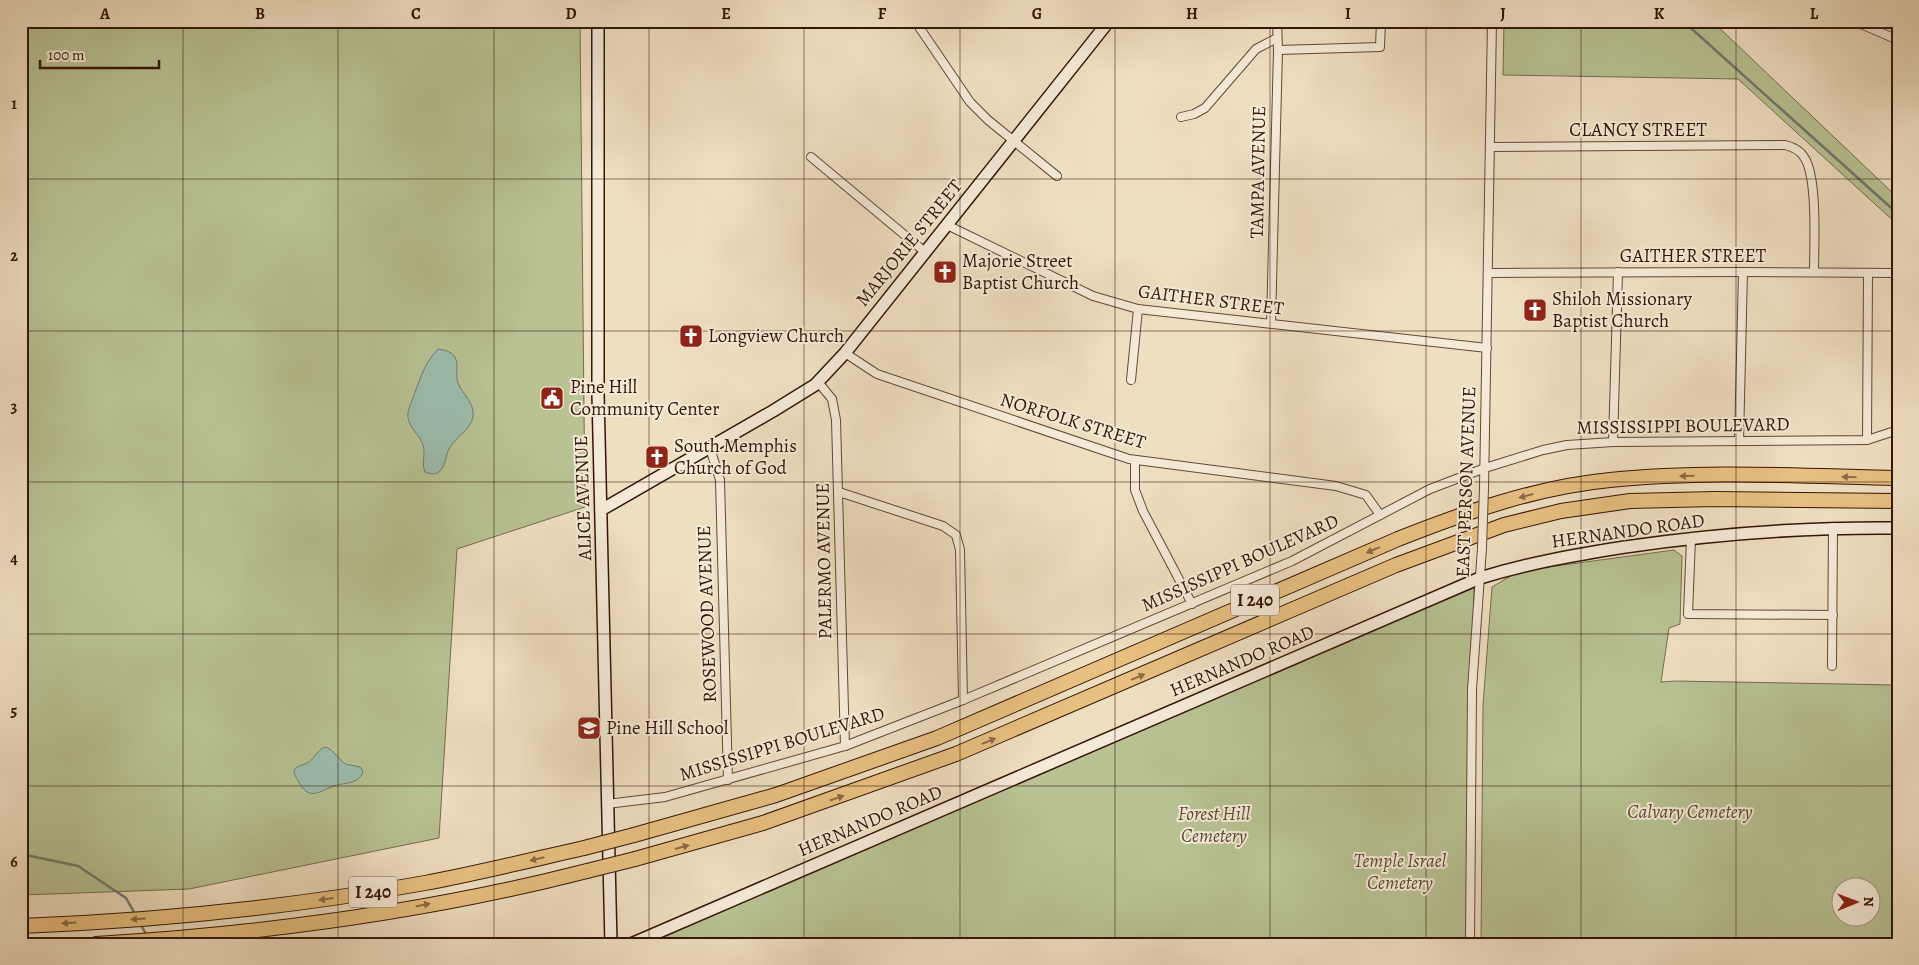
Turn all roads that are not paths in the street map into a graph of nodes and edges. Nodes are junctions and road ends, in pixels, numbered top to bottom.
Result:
1 (598, 21) edge
2 (915, 21) edge
3 (1108, 21) edge
4 (1277, 21) edge
5 (1382, 21) edge
6 (1492, 21) edge
7 (1854, 21) edge
8 (1277, 38) junction
9 (1898, 40) edge
10 (1278, 50) junction
11 (1181, 117) dead end
12 (1014, 139) junction
13 (1491, 147) junction
14 (811, 157) dead end
15 (1057, 176) dead end
16 (947, 225) junction
17 (925, 252) junction
18 (1618, 272) junction
19 (1743, 272) junction
20 (1814, 272) junction
21 (1489, 273) junction
22 (1868, 273) junction
23 (1898, 273) edge
24 (1138, 309) junction
25 (1271, 323) junction
26 (1487, 348) junction
27 (845, 353) junction
28 (1131, 380) dead end
29 (818, 382) junction
30 (1898, 430) edge
31 (1867, 440) junction
32 (1739, 441) junction
33 (1613, 442) junction
34 (710, 448) junction
35 (1135, 460) junction
36 (1485, 468) junction
37 (1898, 478) edge
38 (839, 492) junction
39 (1898, 501) edge
40 (601, 510) junction
41 (1380, 516) junction
42 (1833, 527) junction
43 (1898, 528) edge
44 (1691, 538) junction
45 (1480, 578) junction
46 (1192, 604) junction
47 (1833, 615) junction
48 (1832, 666) dead end
49 (963, 700) junction
50 (845, 746) junction
51 (728, 780) junction
52 (607, 804) junction
53 (21, 926) edge
54 (96, 944) edge
55 (349, 944) edge
56 (368, 944) edge
57 (611, 944) edge
58 (631, 944) edge
59 (1470, 944) edge

1 - 40 street, ALICE AVENUE
2 - 12 street
3 - 12 street, MARJORIE STREET
4 - 8 street, TAMPA AVENUE
5 - 10 street
6 - 13 street, EAST PERSON AVENUE
7 - 9 street
8 - 10 street, TAMPA AVENUE
8 - 11 street
10 - 25 street, TAMPA AVENUE
12 - 15 street
12 - 16 street, MARJORIE STREET
13 - 20 street, CLANCY STREET
13 - 21 street, EAST PERSON AVENUE
14 - 17 street
16 - 17 street, MARJORIE STREET
16 - 24 street, GAITHER STREET
17 - 27 street, MARJORIE STREET
18 - 19 street, GAITHER STREET
18 - 21 street, GAITHER STREET
18 - 33 street
19 - 20 street, GAITHER STREET
19 - 32 street
20 - 22 street, GAITHER STREET
21 - 26 street, EAST PERSON AVENUE
22 - 23 street, GAITHER STREET
22 - 31 street
24 - 25 street, GAITHER STREET
24 - 28 street
25 - 26 street, GAITHER STREET
26 - 36 street, EAST PERSON AVENUE
27 - 29 street, MARJORIE STREET
27 - 35 street, NORFOLK STREET
29 - 34 street, MARJORIE STREET
29 - 38 street, PALERMO AVENUE
30 - 31 street, MISSISSIPPI BOULEVARD
31 - 32 street, MISSISSIPPI BOULEVARD
32 - 33 street, MISSISSIPPI BOULEVARD
33 - 36 street, MISSISSIPPI BOULEVARD
34 - 40 street, MARJORIE STREET
34 - 51 street, ROSEWOOD AVENUE
35 - 41 street, NORFOLK STREET
35 - 46 street
36 - 41 street, MISSISSIPPI BOULEVARD
36 - 45 street, EAST PERSON AVENUE, bridge
37 -> 53 highway, I 240, bridge
38 - 49 street
38 - 50 street, PALERMO AVENUE
54 -> 39 highway, I 240, bridge
40 - 52 street, ALICE AVENUE
41 - 46 street, MISSISSIPPI BOULEVARD
42 - 43 street, HERNANDO ROAD
42 - 44 street, HERNANDO ROAD
42 - 47 street
44 - 45 street, HERNANDO ROAD
44 - 47 street
45 - 58 street, HERNANDO ROAD
45 - 59 street, EAST PERSON AVENUE
46 - 49 street, MISSISSIPPI BOULEVARD
47 - 48 street
49 - 50 street, MISSISSIPPI BOULEVARD
50 - 51 street, MISSISSIPPI BOULEVARD
51 - 52 street, MISSISSIPPI BOULEVARD
52 - 57 street, ALICE AVENUE
55 - 56 street

